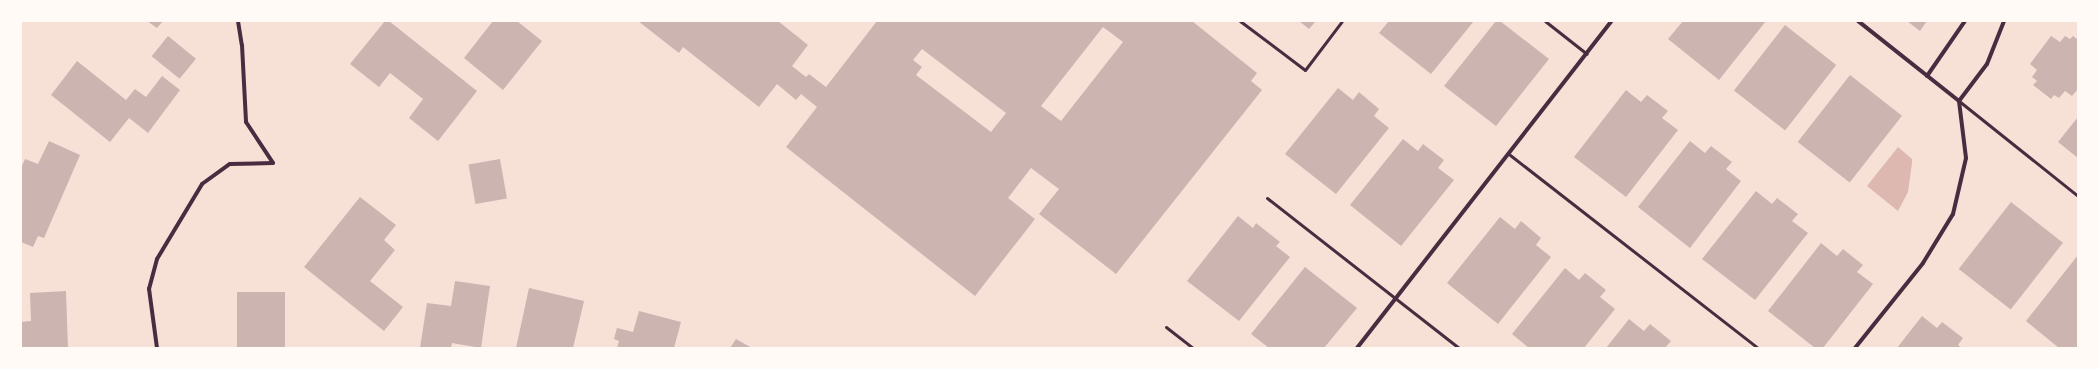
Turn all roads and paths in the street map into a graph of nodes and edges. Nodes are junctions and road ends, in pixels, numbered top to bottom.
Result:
1 (238, 21) edge
2 (1240, 21) edge
3 (1342, 21) edge
4 (1545, 21) edge
5 (1612, 21) edge
6 (1858, 21) edge
7 (1965, 21) edge
8 (2004, 21) edge
9 (1587, 54) junction
10 (1927, 76) junction
11 (1959, 101) junction
12 (1510, 155) junction
13 (2078, 196) edge
14 (1266, 198) dead end
15 (1396, 299) junction
16 (1166, 327) dead end
17 (157, 348) edge
18 (1193, 348) edge
19 (1357, 348) edge
20 (1459, 348) edge
21 (1758, 348) edge
22 (1855, 348) edge

1 - 17 street
2 - 3 lane
4 - 9 lane
5 - 9 street
6 - 10 street
7 - 10 street
8 - 11 street
9 - 12 street
10 - 11 street
11 - 13 lane
11 - 22 street
12 - 15 street
12 - 21 lane
14 - 15 lane
15 - 19 street
15 - 20 lane
16 - 18 lane

